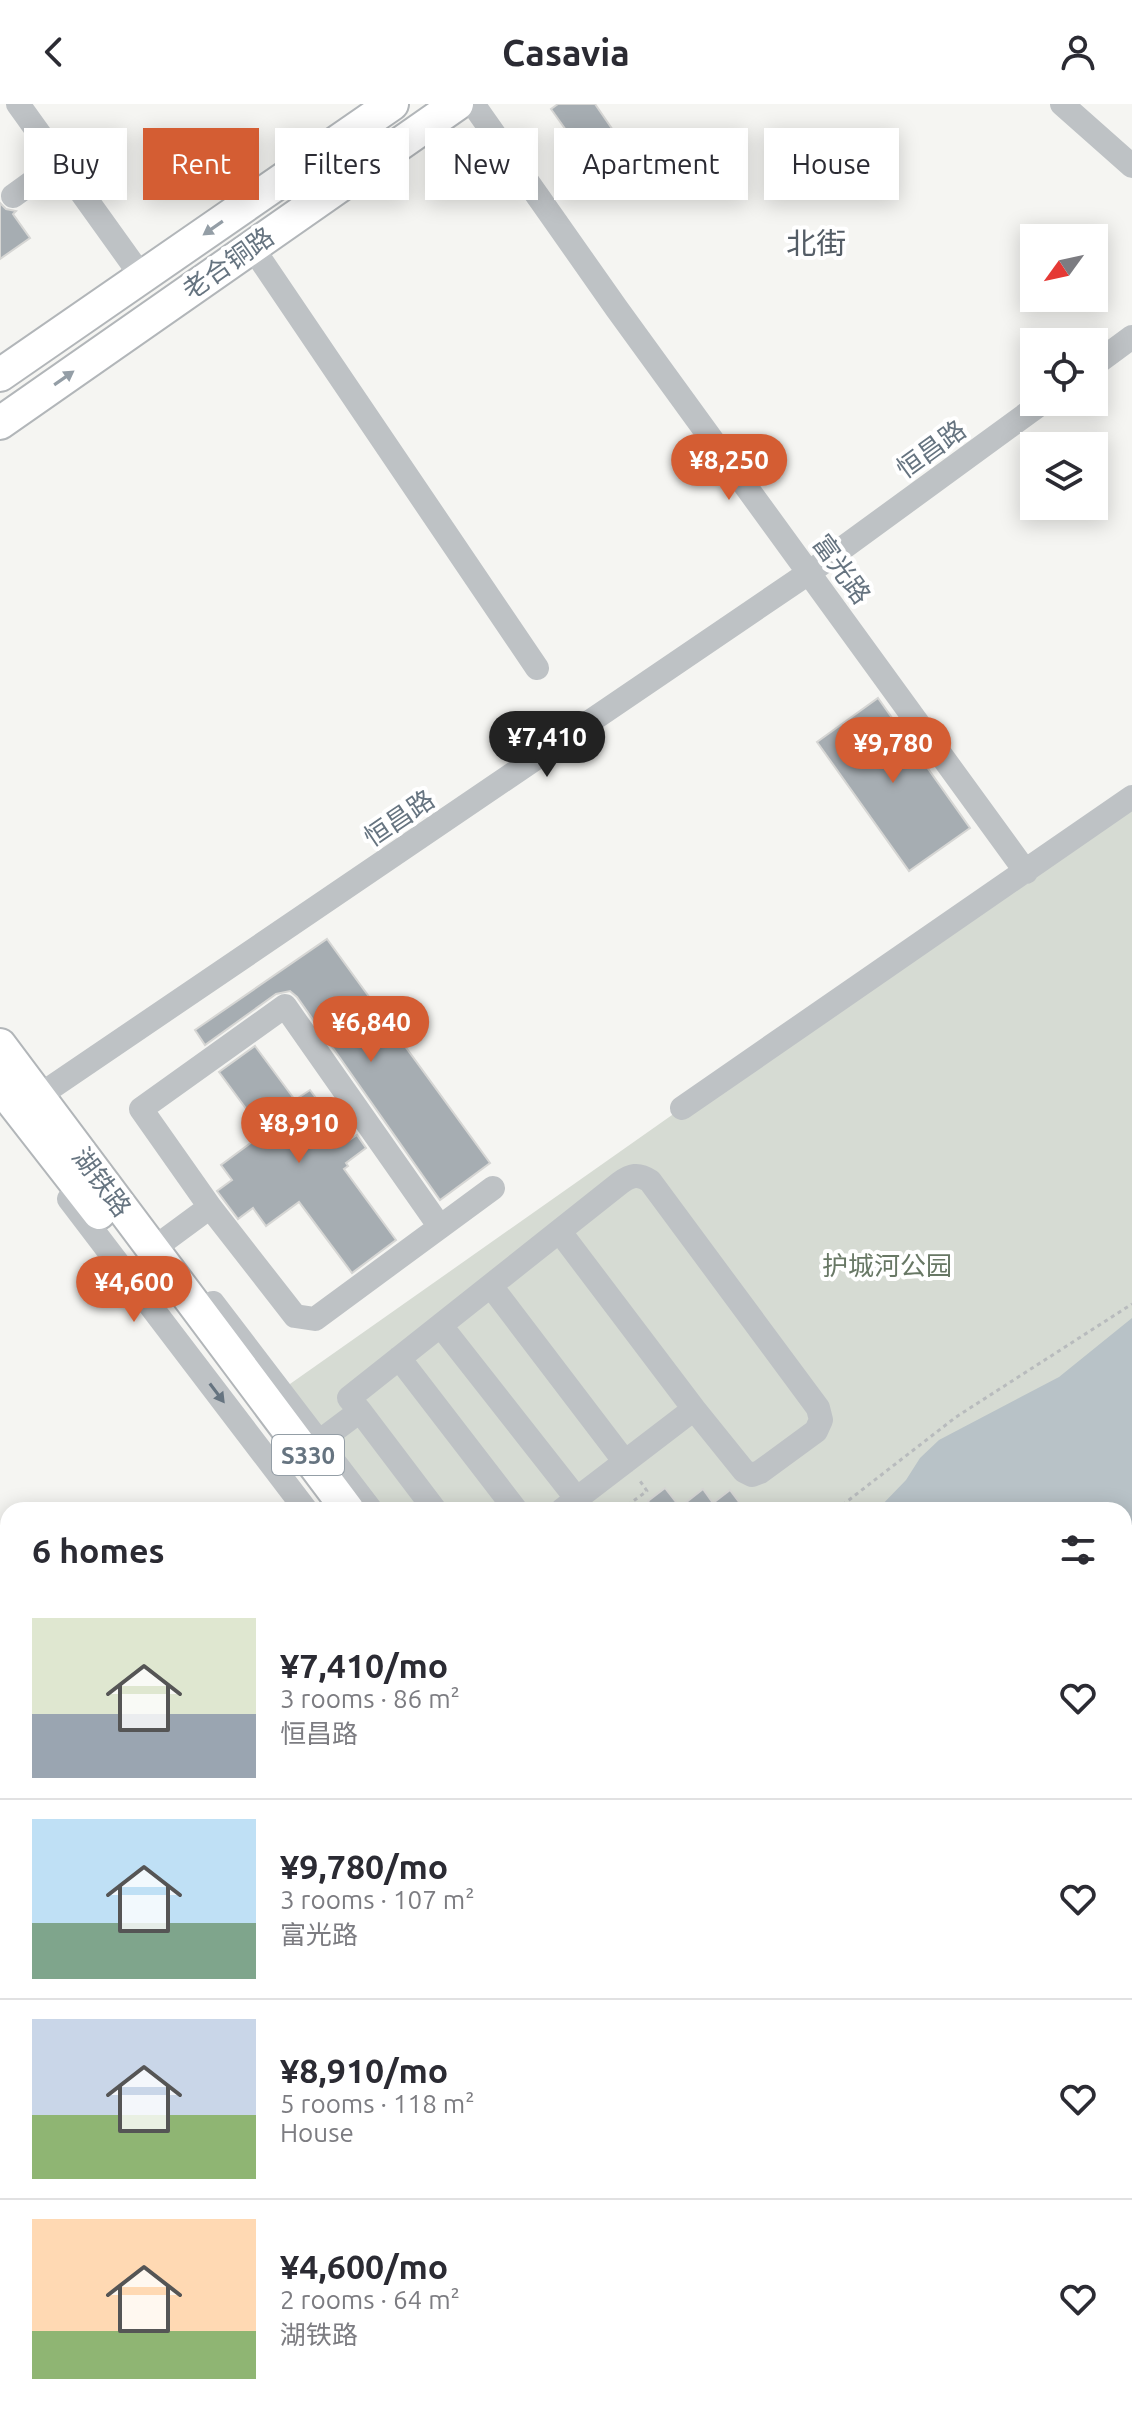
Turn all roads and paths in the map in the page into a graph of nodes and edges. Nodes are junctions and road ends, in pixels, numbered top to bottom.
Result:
1 (18, 104) edge
2 (392, 104) edge
3 (457, 104) edge
4 (473, 104) edge
5 (1062, 104) edge
6 (35, 128) edge
7 (1132, 166) edge
8 (24, 188) edge
9 (13, 196) dead end
10 (87, 200) edge
11 (252, 247) junction
12 (142, 277) junction
13 (1132, 337) edge
14 (1108, 355) edge
15 (0, 375) edge
16 (1024, 416) edge
17 (0, 423) edge
18 (810, 572) junction
19 (537, 668) dead end
20 (1132, 797) edge
21 (1026, 872) junction
22 (0, 1025) edge
23 (0, 1045) edge
24 (21, 1098) edge
25 (682, 1108) dead end
26 (493, 1188) dead end
27 (210, 1207) junction
28 (440, 1227) junction
29 (560, 1232) junction
30 (158, 1245) junction
31 (491, 1286) junction
32 (1132, 1304) edge
33 (441, 1326) junction
34 (399, 1358) junction
35 (694, 1409) junction
36 (360, 1411) junction
37 (306, 1451) junction
38 (625, 1462) junction
39 (647, 1491) dead end
40 (300, 1502) edge
41 (327, 1502) edge
42 (342, 1502) edge
43 (362, 1502) edge
44 (429, 1502) edge
45 (510, 1502) edge
46 (568, 1502) edge
47 (572, 1502) edge
48 (632, 1502) edge
49 (846, 1502) edge

1 - 6 street
2 -> 12 main road, 老合铜路
3 - 11 main road, 老合铜路
4 - 18 street, 富光路
5 - 7 street
8 - 9 street
10 - 12 street
17 -> 11 main road, 老合铜路
11 - 19 street
12 - 15 main road, 老合铜路
13 - 14 street
16 - 18 street, 恒昌路
18 - 21 street, 富光路
18 - 24 street, 恒昌路
20 - 21 street
21 - 25 street
22 - 24 street
23 - 24 main road, 湖铁路 / S330
24 - 30 main road, 湖铁路 / S330
24 - 37 main road, 湖铁路 / S330
24 -> 40 street
26 - 28 street
27 - 28 street
27 - 28 street
27 - 30 street
29 - 31 street
29 - 35 street
29 - 35 street
30 - 37 main road, 湖铁路 / S330
31 - 33 street
31 - 38 street
32 - 49 path
33 - 34 street
33 - 46 street
34 - 36 street
34 - 45 street
35 - 38 street
36 - 37 street
36 - 44 street
37 - 41 main road, 湖铁路 / S330
37 - 42 main road, 湖铁路 / S330
37 - 43 street
38 - 47 street
39 - 48 path

